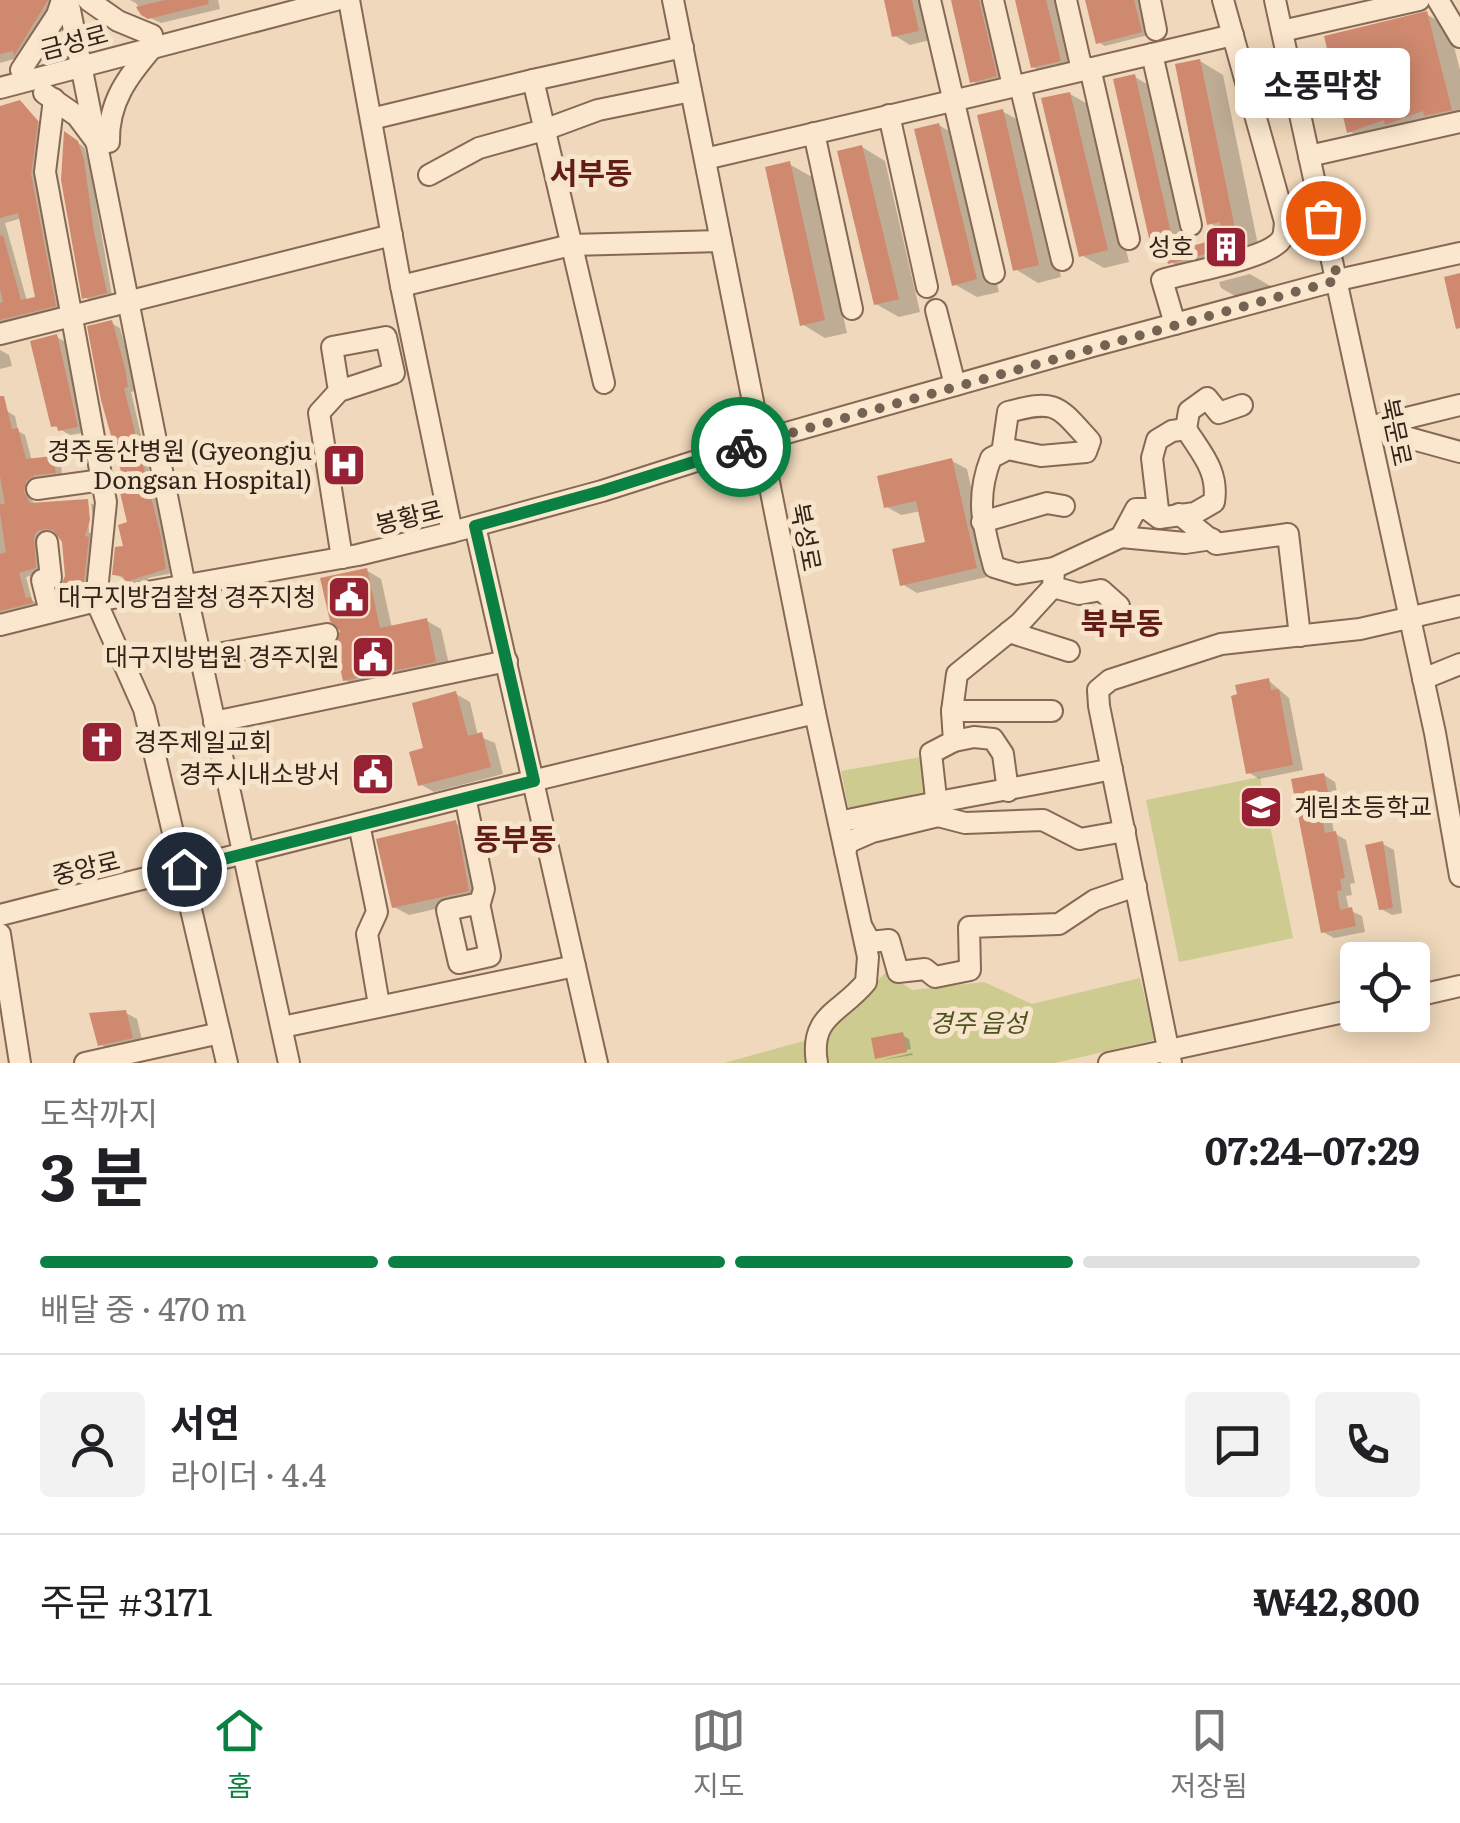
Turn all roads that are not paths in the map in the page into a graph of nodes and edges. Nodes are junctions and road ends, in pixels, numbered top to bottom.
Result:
1 (65, 0) edge
2 (84, 0) edge
3 (286, 0) edge
4 (336, 0) edge
5 (349, 0) edge
6 (673, 0) edge
7 (930, 0) edge
8 (993, 0) edge
9 (1066, 0) edge
10 (1150, 0) edge
11 (1224, 0) edge
12 (1274, 0) edge
13 (1418, 0) edge
14 (1438, 0) edge
15 (1156, 30) dead end
16 (1282, 31) junction
17 (1233, 35) junction
18 (1460, 36) edge
19 (153, 41) junction
20 (683, 48) junction
21 (1152, 54) junction
22 (87, 58) junction
23 (1086, 69) junction
24 (15, 76) edge
25 (532, 80) junction
26 (1017, 86) junction
27 (0, 88) edge
28 (691, 91) junction
29 (54, 100) junction
30 (953, 100) junction
31 (889, 116) junction
32 (371, 120) junction
33 (1460, 122) edge
34 (544, 130) junction
35 (814, 133) junction
36 (105, 148) junction
37 (1309, 156) junction
38 (705, 159) junction
39 (429, 174) dead end
40 (1191, 225) dead end
41 (392, 235) junction
42 (1129, 240) dead end
43 (721, 241) junction
44 (571, 245) junction
45 (1460, 253) edge
46 (1062, 260) dead end
47 (994, 273) dead end
48 (1338, 280) junction
49 (401, 286) junction
50 (927, 287) dead end
51 (136, 297) junction
52 (852, 308) dead end
53 (936, 310) dead end
54 (72, 316) junction
55 (1175, 324) junction
56 (0, 334) edge
57 (604, 383) dead end
58 (955, 385) junction
59 (339, 391) dead end
60 (1242, 405) dead end
61 (1460, 405) edge
62 (1369, 427) junction
63 (1186, 430) junction
64 (762, 440) junction
65 (1008, 450) dead end
66 (1460, 452) edge
67 (102, 480) junction
68 (37, 489) dead end
69 (1064, 506) dead end
70 (1169, 516) junction
71 (982, 522) junction
72 (475, 526) junction
73 (452, 532) junction
74 (1120, 538) junction
75 (1212, 539) junction
76 (46, 542) dead end
77 (342, 558) junction
78 (1054, 578) junction
79 (191, 585) junction
80 (96, 601) junction
81 (1119, 606) dead end
82 (1460, 606) edge
83 (50, 612) junction
84 (1410, 618) junction
85 (0, 624) edge
86 (1009, 632) junction
87 (327, 634) dead end
88 (1300, 636) junction
89 (1069, 651) dead end
90 (212, 656) junction
91 (507, 661) junction
92 (1460, 664) edge
93 (1423, 679) junction
94 (952, 711) junction
95 (1052, 711) dead end
96 (815, 713) junction
97 (220, 721) junction
98 (954, 741) junction
99 (1112, 768) junction
100 (534, 781) junction
101 (1008, 791) junction
102 (465, 797) junction
103 (937, 808) junction
104 (839, 822) junction
105 (359, 824) junction
106 (1125, 831) junction
107 (845, 851) junction
108 (248, 852) junction
109 (184, 869) junction
110 (1460, 876) edge
111 (1136, 886) junction
112 (479, 903) dead end
113 (0, 915) edge
114 (862, 926) junction
115 (0, 934) edge
116 (575, 966) junction
117 (1460, 986) edge
118 (1430, 993) edge
119 (379, 1005) junction
120 (1340, 1014) edge
121 (292, 1025) junction
122 (220, 1032) junction
123 (1170, 1056) edge
124 (20, 1063) edge
125 (85, 1063) edge
126 (226, 1063) edge
127 (289, 1063) edge
128 (301, 1063) edge
129 (597, 1063) edge
130 (816, 1063) edge
131 (1110, 1063) edge

1 - 22 street
1 - 24 street
2 - 19 street
2 - 22 street
3 - 19 street, 금성로
4 - 19 street, 금성로
5 - 32 street
6 - 20 street, 북성로
7 - 30 street
8 - 26 street
9 - 23 street
10 - 15 street
11 - 17 street
12 - 16 street, 북문로
13 - 16 street
14 - 18 street
16 - 37 street, 북문로
17 - 21 street
17 - 55 street
19 - 22 street, 금성로
19 - 36 street
20 - 25 street
20 - 28 street, 북성로
21 - 23 street
21 - 40 street
22 - 24 street, 금성로
22 - 36 street
23 - 26 street
23 - 42 street
24 - 27 street, 금성로
24 - 29 street
25 - 32 street
25 - 34 street
26 - 30 street
26 - 46 street
28 - 34 street
28 - 38 street, 북성로
29 - 36 street
29 - 54 street
30 - 31 street
30 - 47 street
31 - 35 street
31 - 50 street
32 - 41 street
33 - 37 street
34 - 39 street
34 - 44 street
35 - 38 street
35 - 52 street
36 - 51 street
37 - 48 street, 북문로
38 - 43 street, 북성로
41 - 49 street
41 - 51 street
43 - 44 street
43 - 64 street, 북성로
44 - 49 street
44 - 57 street
45 - 48 street, 봉황로
48 - 55 street, 봉황로
48 - 62 street, 북문로
49 - 73 street
51 - 54 street
51 - 79 street
53 - 58 street
54 - 56 street
54 - 67 street
55 - 58 street, 봉황로
58 - 64 street, 봉황로
59 - 77 street
60 - 63 street
61 - 62 street
62 - 66 street
62 - 84 street, 북문로
63 - 70 street
63 - 70 street
64 - 72 street, 봉황로
64 - 96 street, 북성로
65 - 71 street
67 - 68 street
67 - 80 street
69 - 71 street
70 - 74 street
70 - 75 street
71 - 78 street
72 - 73 street, 봉황로
72 - 91 street
73 - 77 street, 봉황로
74 - 75 street
74 - 78 street
75 - 88 street
76 - 83 street
77 - 79 street, 봉황로
78 - 81 street
78 - 86 street
79 - 80 street, 봉황로
79 - 90 street
79 - 97 street
80 - 83 street, 봉황로
80 - 109 street
82 - 84 street
83 - 85 street, 봉황로
84 - 88 street
84 - 93 street, 북문로
86 - 89 street
86 - 94 street
87 - 90 street
88 - 99 street
90 - 97 street
91 - 97 street
91 - 100 street
92 - 93 street
93 - 110 street, 북문로
94 - 95 street
94 - 98 street
96 - 100 street, 중앙로
96 - 104 street, 북성로
97 - 108 street
98 - 101 street
98 - 103 street
99 - 101 street
99 - 106 street
100 - 102 street, 중앙로
100 - 116 street
101 - 103 street
102 - 105 street, 중앙로
102 - 112 street
103 - 104 street
103 - 106 street
103 - 107 street
104 - 107 street, 북성로
105 - 108 street, 중앙로
105 - 119 street
106 - 111 street
107 - 114 street, 북성로
108 - 109 street, 중앙로
108 - 121 street
108 - 127 street
109 - 113 street, 중앙로
109 - 122 street
111 - 114 street
111 - 123 street
114 - 130 street, 북성로
115 - 124 street
116 - 119 street
116 - 129 street
117 - 118 street
119 - 121 street
120 - 123 street
121 - 128 street
122 - 125 street
122 - 126 street
123 - 131 street

